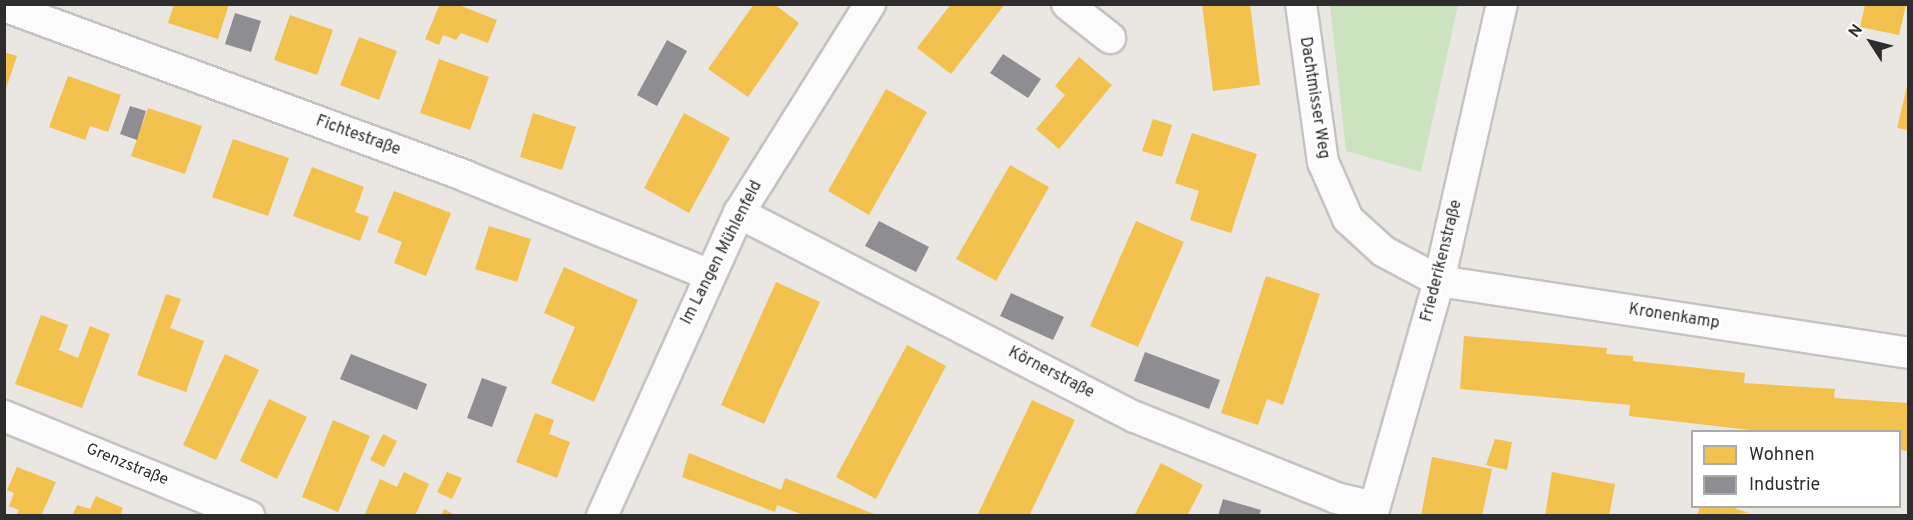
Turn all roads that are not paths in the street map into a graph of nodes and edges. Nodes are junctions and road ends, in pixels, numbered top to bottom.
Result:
1 (870, 4) edge
2 (1067, 4) edge
3 (1301, 4) edge
4 (1502, 4) edge
5 (4, 6) edge
6 (1110, 38) dead end
7 (739, 213) junction
8 (708, 274) junction
9 (1439, 281) junction
10 (1908, 353) edge
11 (4, 416) edge
12 (1373, 512) edge
13 (249, 516) edge
14 (602, 516) edge

1 - 7 street, Im Langen Mühlenfeld
2 - 6 street
3 - 9 street, Dachtmisser Weg
4 - 9 street, Friederikenstraße
5 - 8 street, Fichtestraße
7 - 8 street, Im Langen Mühlenfeld
7 - 12 street, Körnerstraße
8 - 14 street, Im Langen Mühlenfeld
9 - 10 street, Kronenkamp
9 - 12 street, Friederikenstraße
11 - 13 street, Grenzstraße

